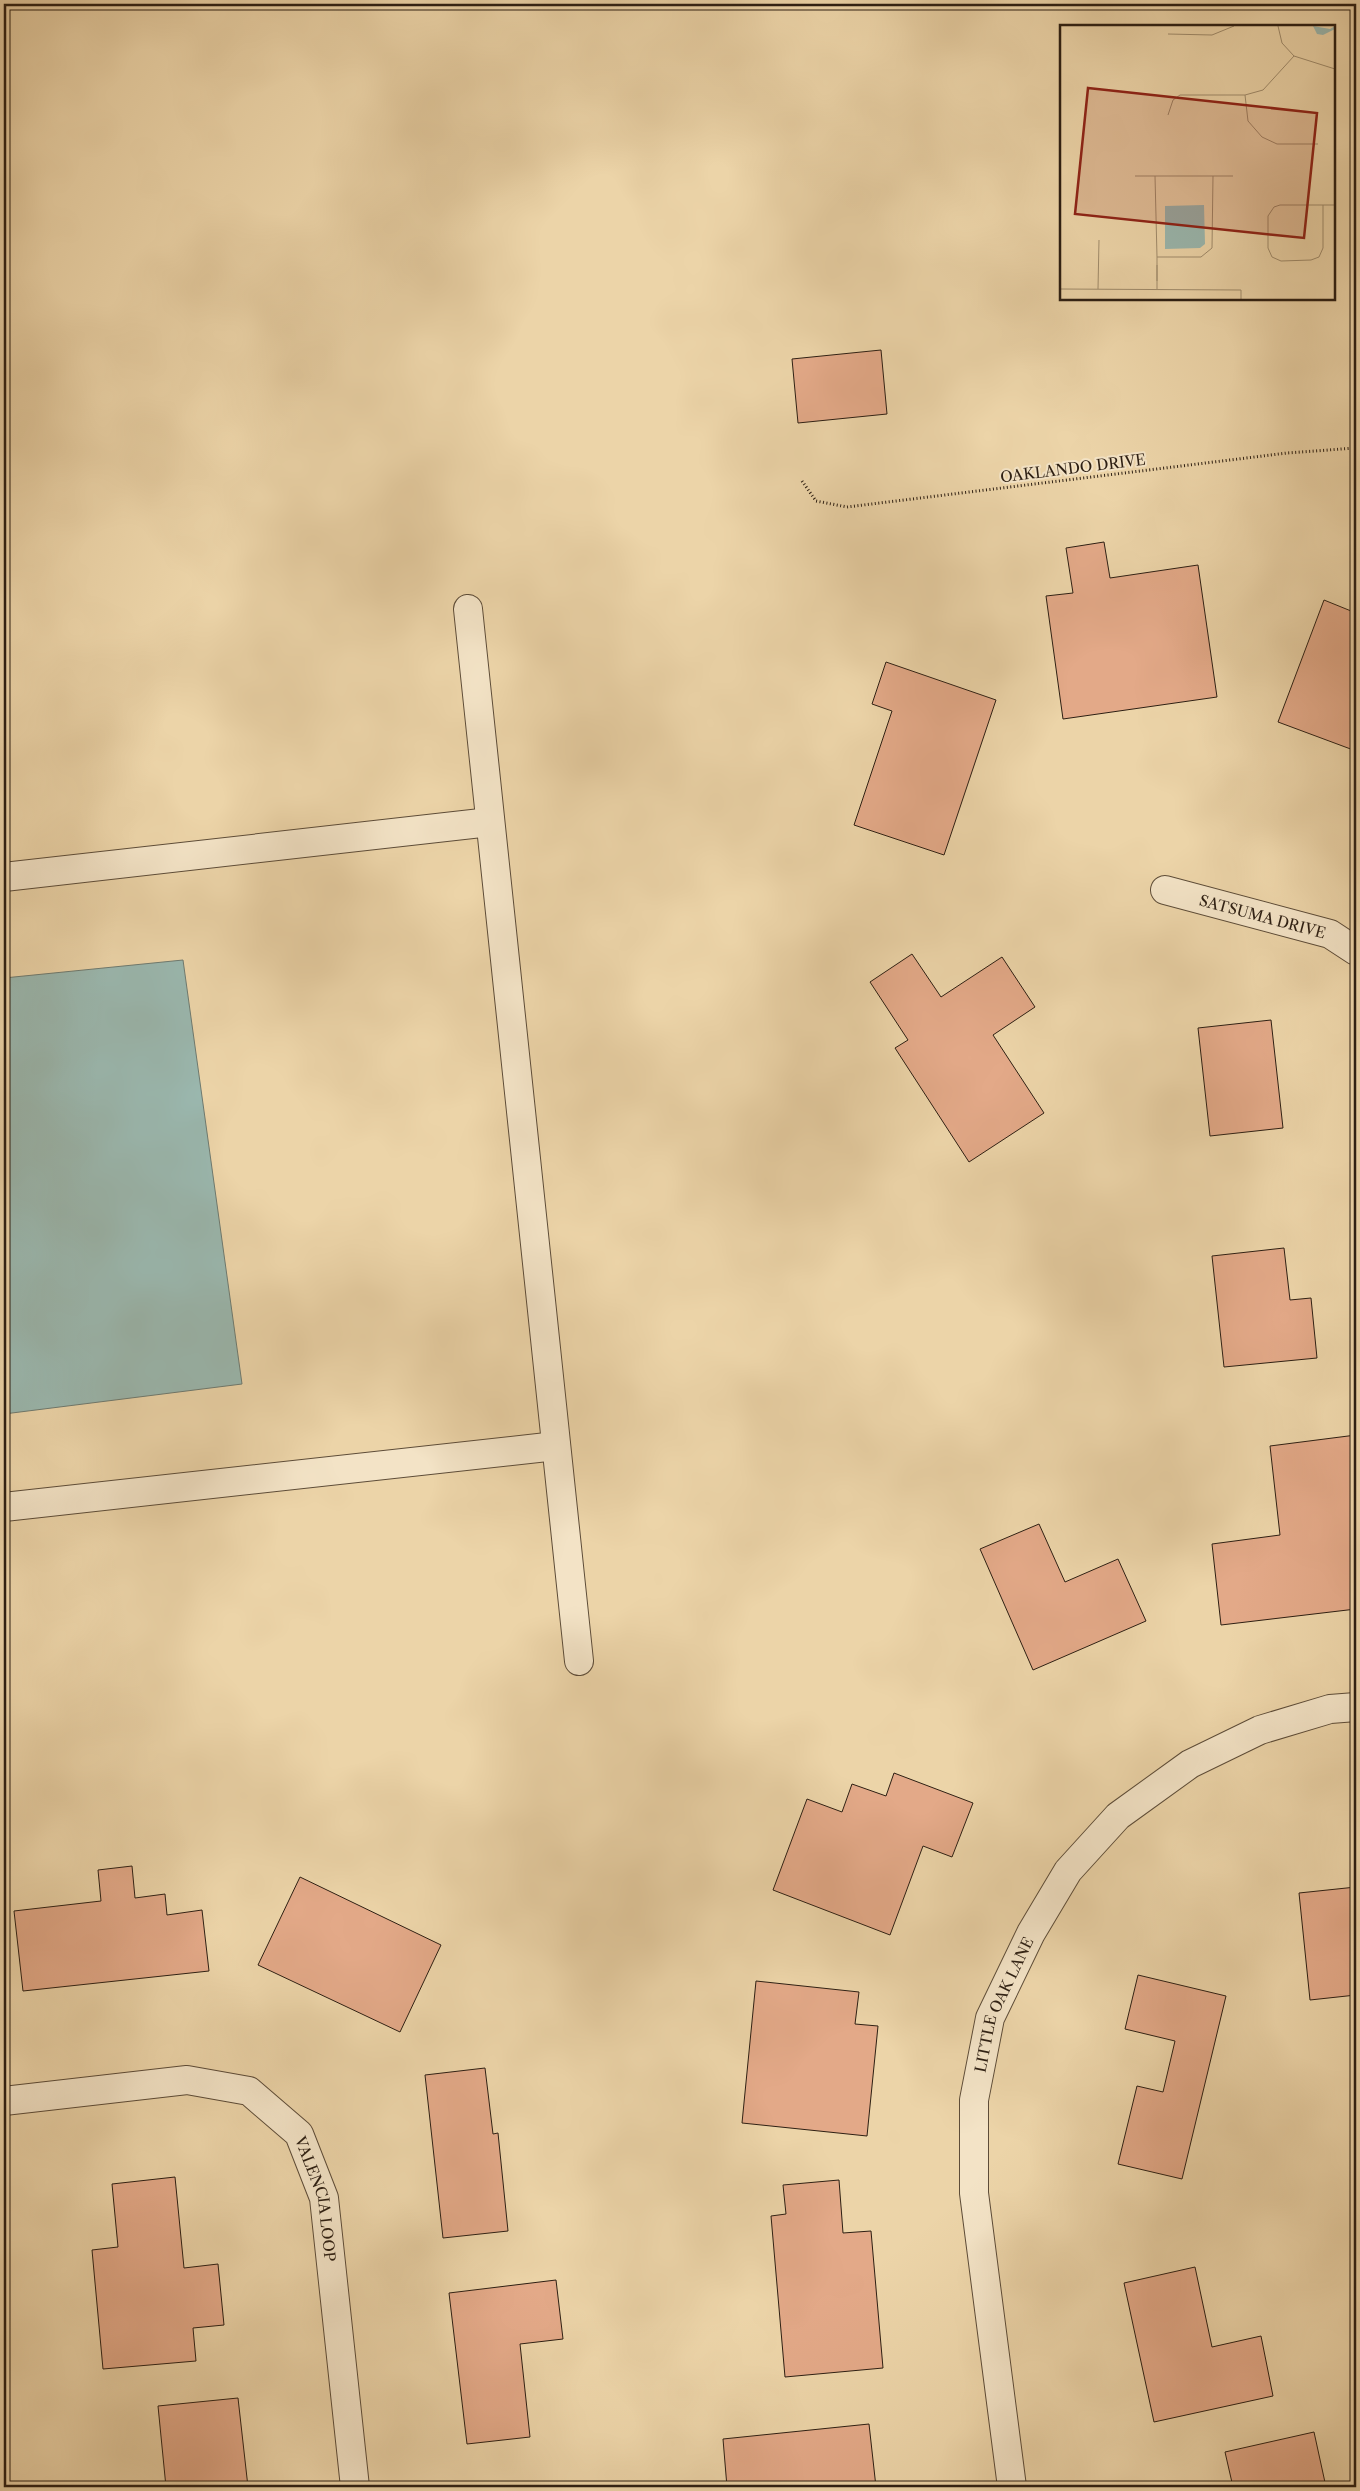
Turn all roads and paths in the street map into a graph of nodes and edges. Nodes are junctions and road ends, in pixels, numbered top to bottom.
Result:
1 (1356, 448) edge
2 (802, 481) dead end
3 (468, 609) dead end
4 (490, 822) junction
5 (4, 877) edge
6 (1165, 890) dead end
7 (1356, 951) edge
8 (556, 1446) junction
9 (4, 1507) edge
10 (579, 1662) dead end
11 (1356, 1708) edge
12 (4, 2101) edge
13 (355, 2487) edge
14 (1012, 2487) edge

1 - 2 path, OAKLANDO DRIVE
3 - 4 street
4 - 5 street
4 - 8 street
6 - 7 street, SATSUMA DRIVE
8 - 9 street
8 - 10 street
11 - 14 street, LITTLE OAK LANE
12 - 13 street, VALENCIA LOOP

